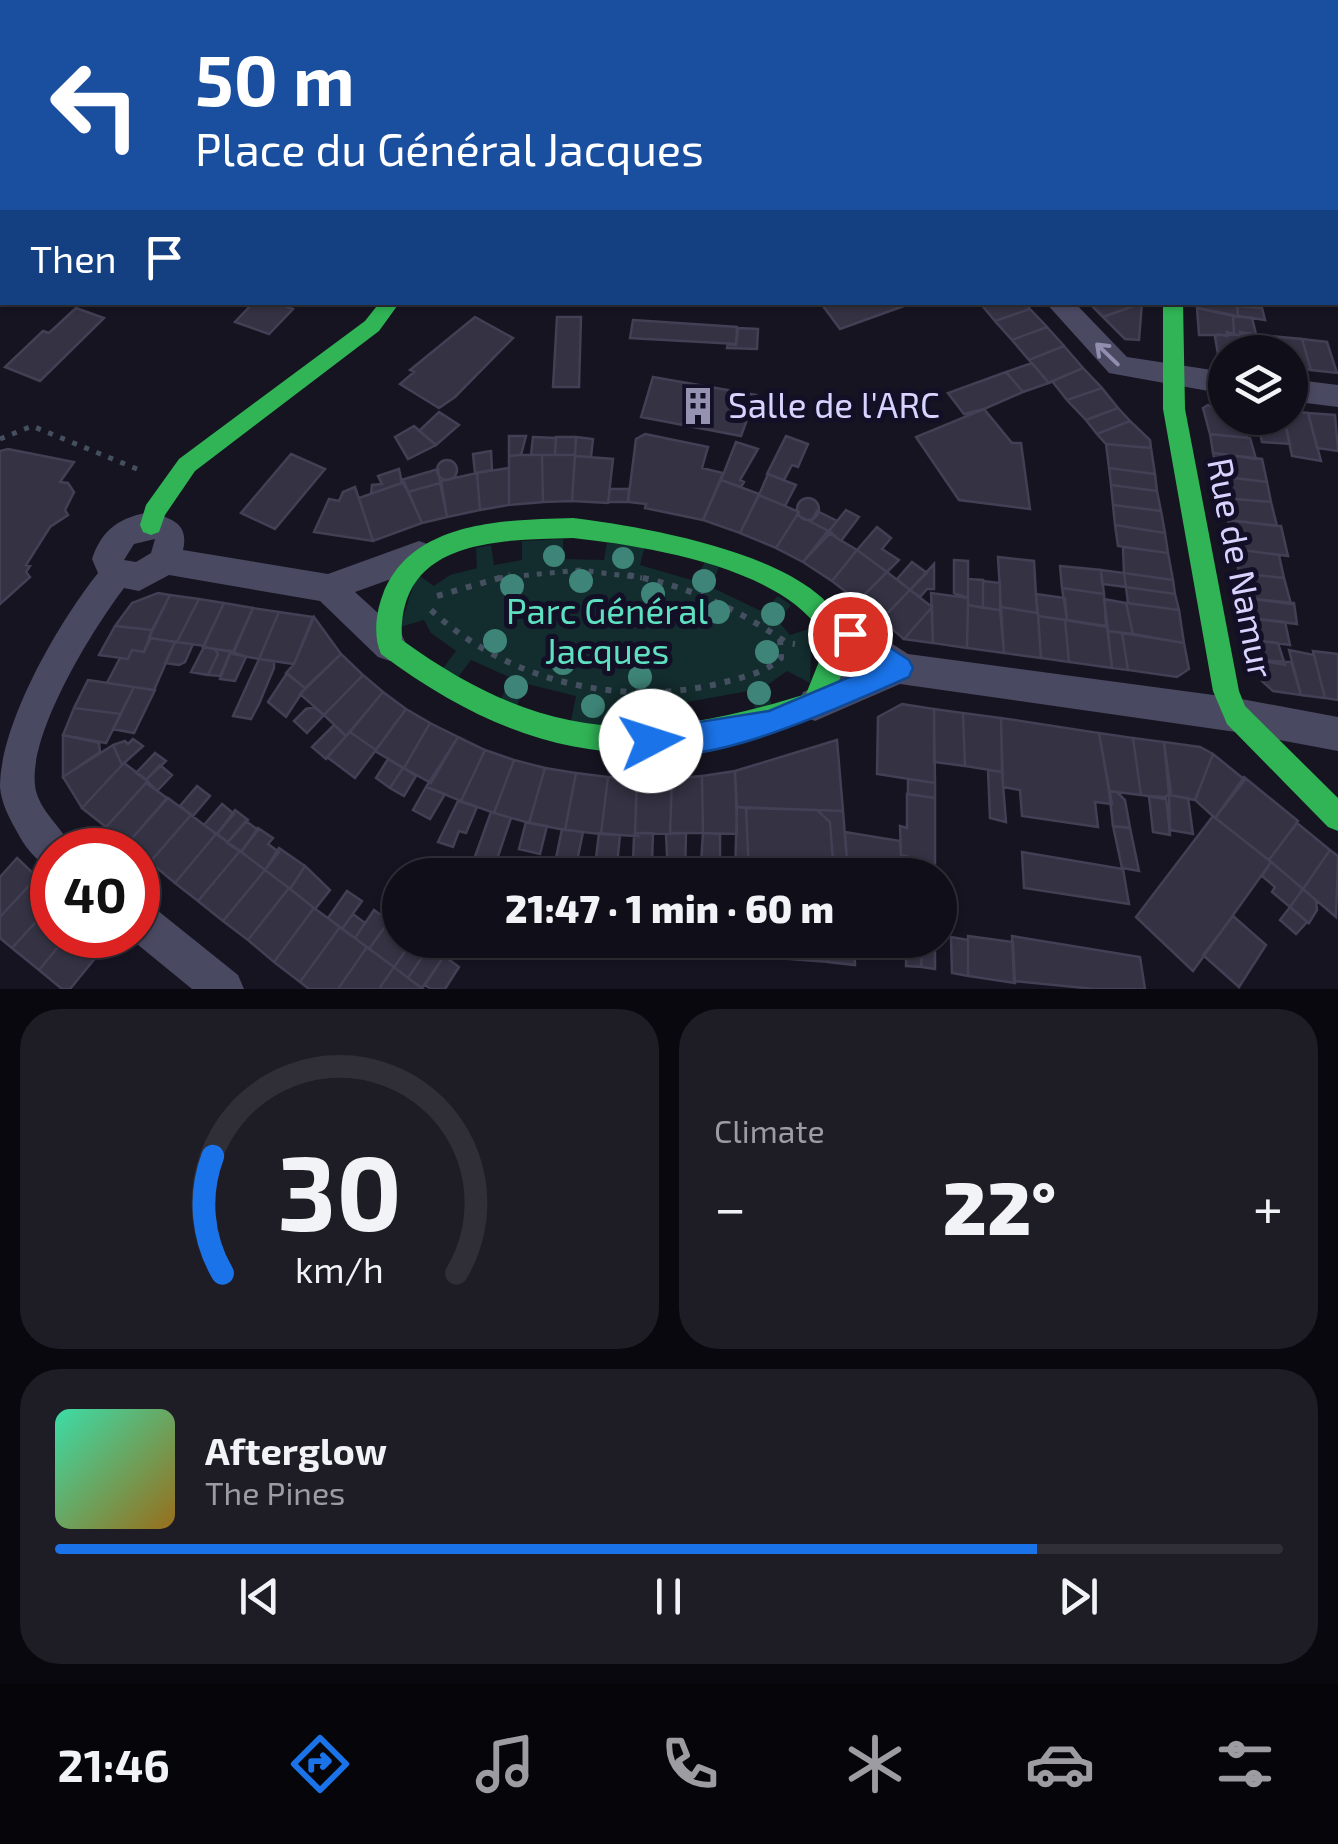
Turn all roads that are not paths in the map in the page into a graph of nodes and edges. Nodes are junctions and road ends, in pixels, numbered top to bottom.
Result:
1 (388, 305) edge
2 (1061, 305) edge
3 (1173, 305) edge
4 (1173, 374) junction
5 (1208, 380) edge
6 (1308, 392) edge
7 (1338, 396) edge
8 (150, 525) junction
9 (422, 554) junction
10 (165, 561) junction
11 (116, 574) junction
12 (328, 588) junction
13 (830, 632) junction
14 (390, 646) junction
15 (900, 668) junction
16 (815, 704) junction
17 (1236, 715) junction
18 (1338, 734) edge
19 (1338, 817) edge
20 (37, 828) edge
21 (160, 938) edge
22 (224, 989) edge

1 - 8 street
4 -> 2 street
3 - 4 street, Rue de Namur
4 - 5 street
4 - 17 street, Rue de Namur
6 - 7 street
8 - 10 street
8 - 11 street
9 - 12 street
9 - 13 street
9 - 14 street
10 - 11 street
10 - 12 street
11 - 20 street
12 - 14 street
13 - 15 street
13 - 16 street
14 - 16 street
15 - 16 street
15 - 17 street
17 - 18 street
17 - 19 street
21 - 22 street

